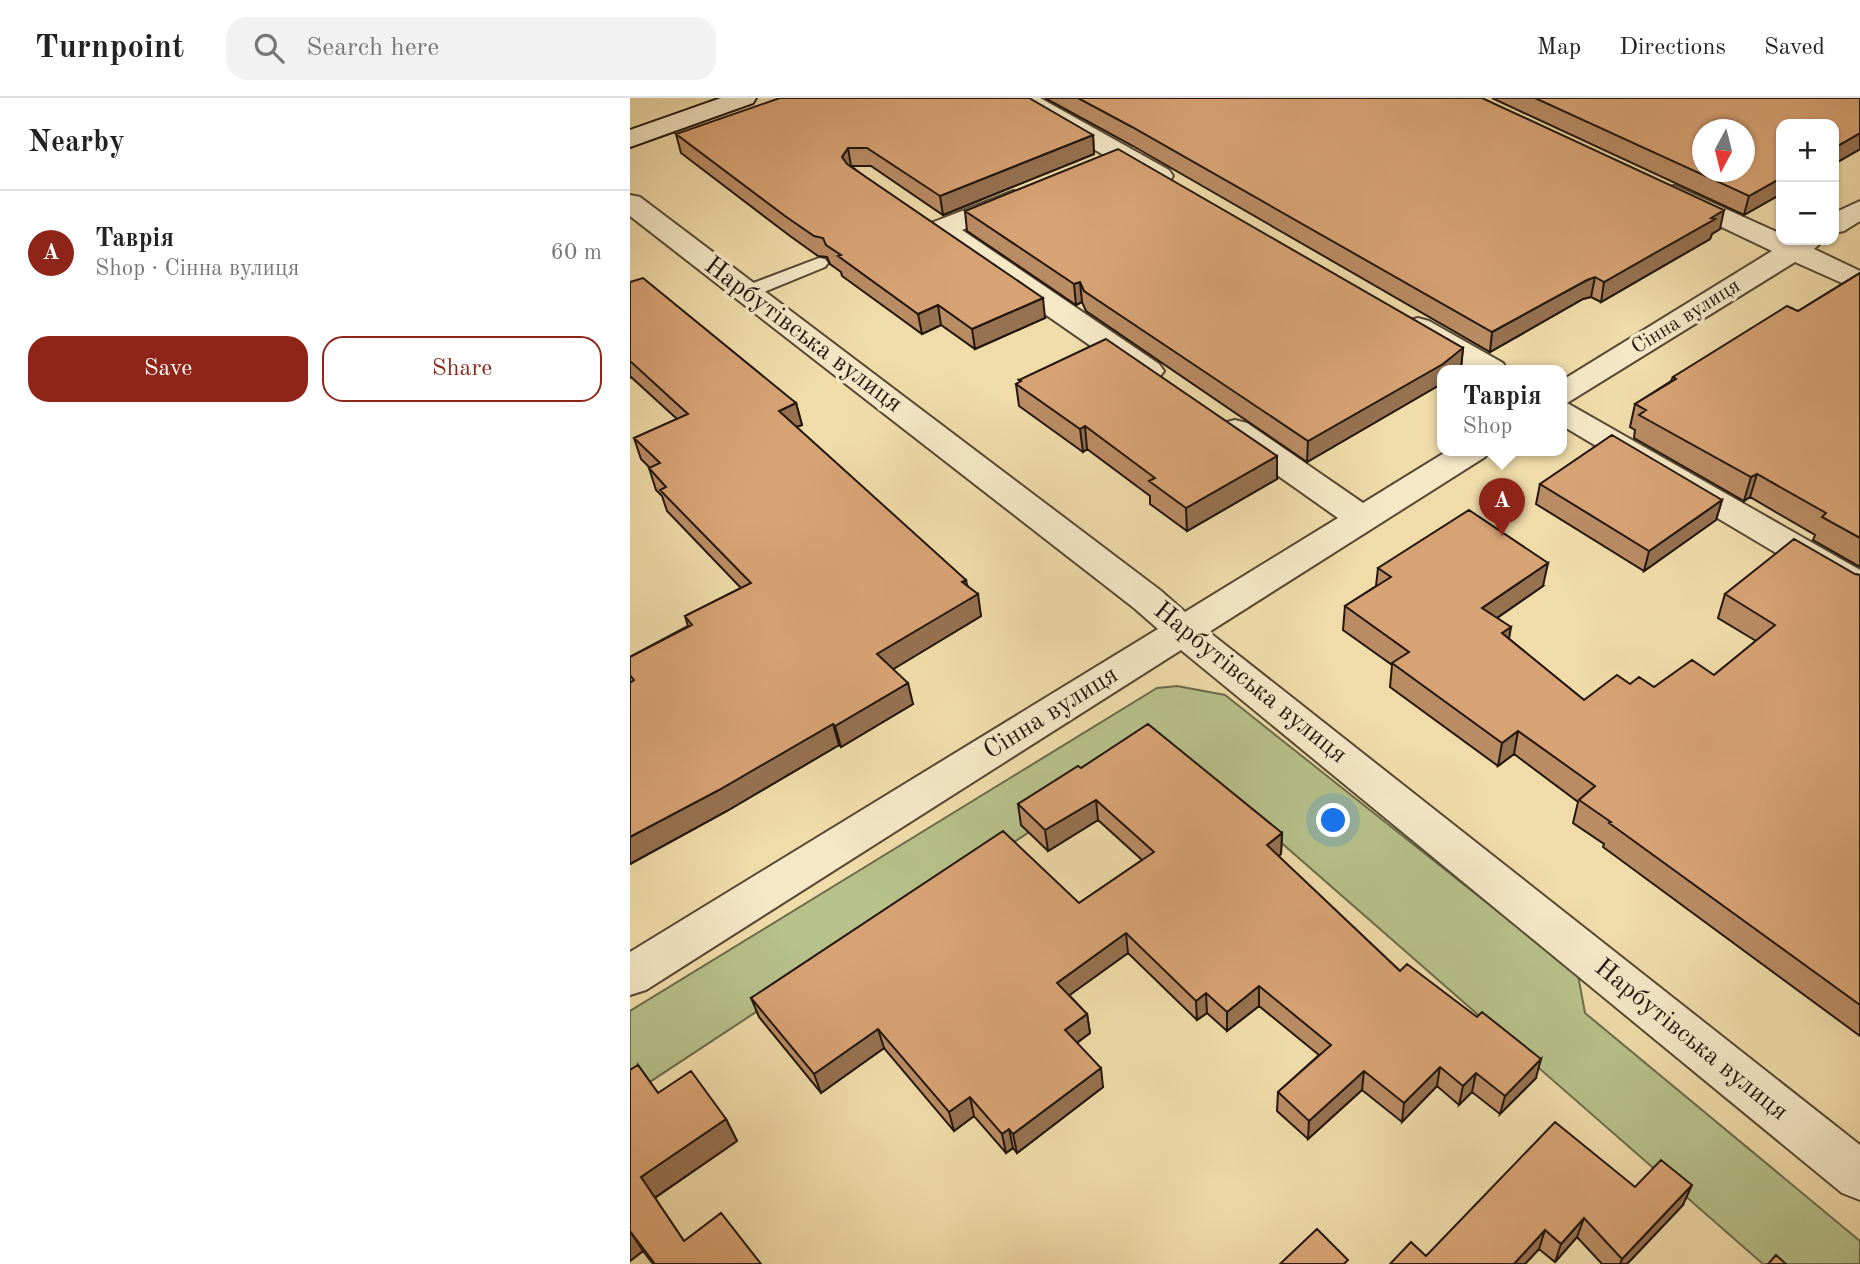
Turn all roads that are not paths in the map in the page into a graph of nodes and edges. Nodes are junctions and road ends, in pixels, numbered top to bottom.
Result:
1 (744, 98) edge
2 (1022, 98) edge
3 (630, 139) edge
4 (1122, 154) junction
5 (1084, 170) edge
6 (1045, 186) edge
7 (1657, 186) edge
8 (1182, 189) edge
9 (630, 203) edge
10 (1860, 209) edge
11 (1839, 222) edge
12 (1776, 234) edge
13 (1802, 245) edge
14 (819, 263) dead end
15 (1860, 282) edge
16 (747, 292) junction
17 (1398, 315) edge
18 (1483, 365) edge
19 (1167, 384) edge
20 (1567, 392) edge
21 (1212, 414) edge
22 (1567, 414) edge
23 (1463, 456) edge
24 (1363, 519) junction
25 (1860, 586) edge
26 (1183, 631) junction
27 (630, 976) edge
28 (1860, 1176) edge

1 - 3 street
2 - 4 street
4 - 5 street
4 - 8 street
6 - 19 street
7 - 12 street
9 - 16 street, Нарбутівська вулиця
10 - 11 street
13 - 15 street
13 - 20 street, Сінна вулиця
14 - 16 lane
16 - 26 street, Нарбутівська вулиця
17 - 18 street
21 - 24 street
22 - 25 street
23 - 24 street, Сінна вулиця
24 - 26 street, Сінна вулиця
26 - 27 street, Сінна вулиця
26 - 28 street, Нарбутівська вулиця

